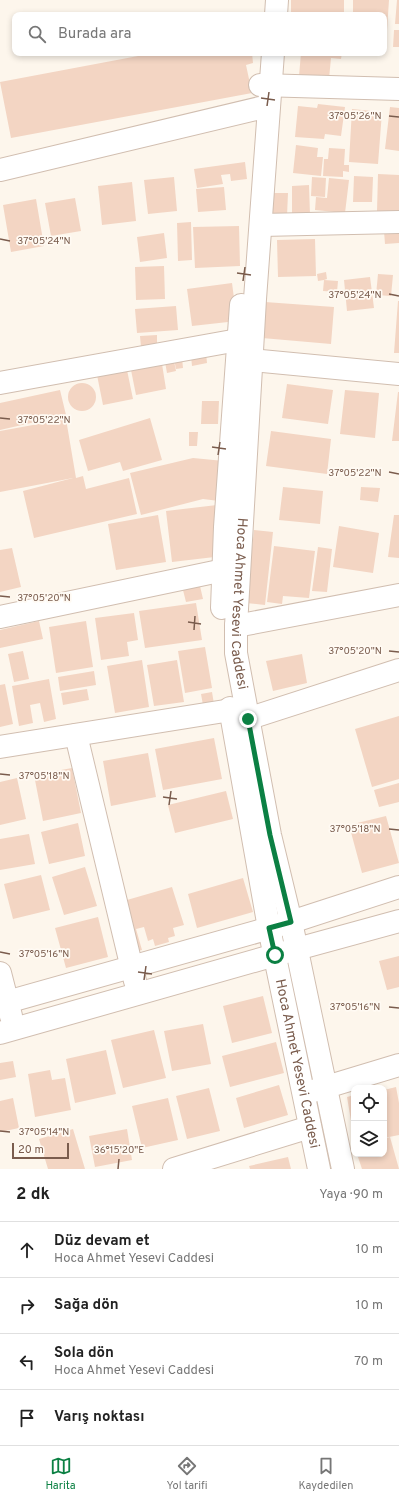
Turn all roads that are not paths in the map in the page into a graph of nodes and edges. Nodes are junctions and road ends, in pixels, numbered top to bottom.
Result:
1 (265, 0) edge
2 (277, 0) edge
3 (264, 12) edge
4 (276, 12) edge
5 (262, 56) edge
6 (272, 56) edge
7 (266, 86) junction
8 (399, 89) edge
9 (260, 108) junction
10 (0, 170) edge
11 (399, 222) edge
12 (261, 225) junction
13 (238, 340) junction
14 (252, 360) junction
15 (399, 374) edge
16 (0, 383) edge
17 (224, 570) junction
18 (399, 594) edge
19 (0, 618) edge
20 (236, 626) junction
21 (399, 670) edge
22 (239, 715) junction
23 (76, 735) junction
24 (0, 747) edge
25 (399, 887) edge
26 (399, 921) edge
27 (291, 922) junction
28 (269, 928) junction
29 (297, 950) junction
30 (275, 955) junction
31 (131, 967) junction
32 (0, 973) edge
33 (138, 994) junction
34 (4, 1003) edge
35 (7, 1031) edge
36 (399, 1065) edge
37 (326, 1087) junction
38 (304, 1094) junction
39 (310, 1127) junction
40 (174, 1169) edge
41 (319, 1169) edge
42 (343, 1169) edge

1 - 3 street
2 - 4 street
5 - 7 street, Hoca Ahmet Yesevi Caddesi
6 - 7 street, Hoca Ahmet Yesevi Caddesi
7 - 8 street
7 - 9 street, Hoca Ahmet Yesevi Caddesi
7 - 12 street, Hoca Ahmet Yesevi Caddesi
9 - 10 street
9 - 13 street, Hoca Ahmet Yesevi Caddesi
11 - 12 street
12 - 14 street, Hoca Ahmet Yesevi Caddesi
13 - 16 street
13 - 17 street, Hoca Ahmet Yesevi Caddesi
14 - 15 street
14 - 20 street, Hoca Ahmet Yesevi Caddesi
17 - 19 street
17 - 22 street, Hoca Ahmet Yesevi Caddesi
18 - 20 street
20 - 22 street, Hoca Ahmet Yesevi Caddesi
21 - 22 street
22 - 23 street
22 - 27 street, Hoca Ahmet Yesevi Caddesi
22 - 28 street, Hoca Ahmet Yesevi Caddesi
23 - 24 street
23 - 31 street
25 - 27 street
26 - 29 street
27 - 28 street
27 - 29 street, Hoca Ahmet Yesevi Caddesi
28 - 30 street, Hoca Ahmet Yesevi Caddesi
28 - 31 street
29 - 30 street
29 - 37 street, Hoca Ahmet Yesevi Caddesi
30 - 33 street
30 - 38 street, Hoca Ahmet Yesevi Caddesi
31 - 33 street
31 - 34 street
32 - 34 street
33 - 35 street
34 - 35 street
36 - 37 street
37 - 38 street
37 - 42 street, Hoca Ahmet Yesevi Caddesi
38 - 39 street, Hoca Ahmet Yesevi Caddesi
39 - 40 street
39 - 41 street, Hoca Ahmet Yesevi Caddesi

